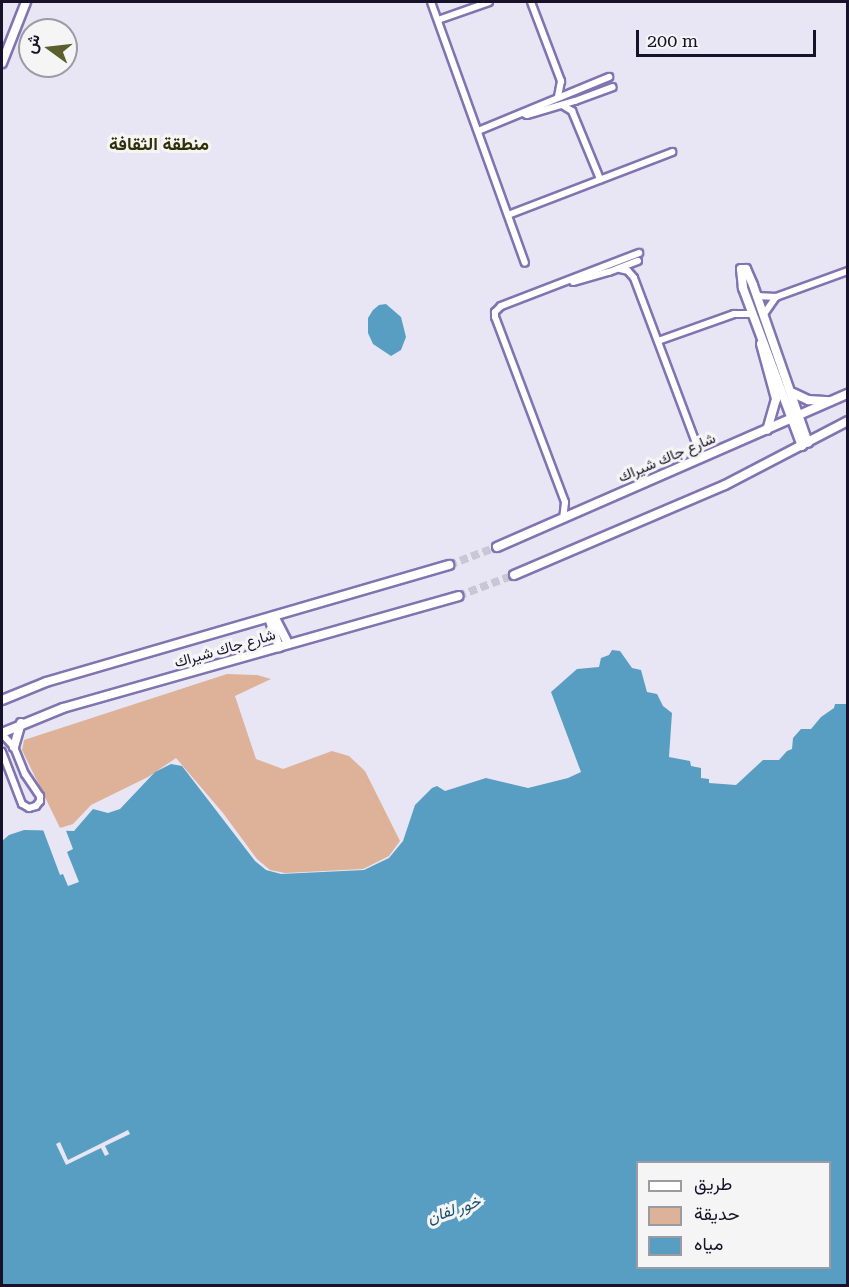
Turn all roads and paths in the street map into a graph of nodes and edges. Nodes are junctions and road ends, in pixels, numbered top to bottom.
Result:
1 (22, 2) edge
2 (26, 2) edge
3 (431, 2) edge
4 (489, 2) edge
5 (531, 2) edge
6 (438, 20) junction
7 (12, 34) junction
8 (2, 63) edge
9 (609, 78) dead end
10 (561, 81) junction
11 (613, 87) dead end
12 (574, 90) junction
13 (558, 96) junction
14 (575, 101) junction
15 (562, 105) junction
16 (572, 111) junction
17 (523, 113) junction
18 (478, 131) junction
19 (672, 152) dead end
20 (600, 179) junction
21 (508, 215) junction
22 (639, 253) dead end
23 (525, 263) dead end
24 (620, 269) junction
25 (848, 271) edge
26 (634, 278) junction
27 (564, 283) junction
28 (758, 296) junction
29 (776, 297) junction
30 (748, 300) junction
31 (734, 314) junction
32 (753, 314) junction
33 (764, 315) junction
34 (762, 339) junction
35 (658, 341) junction
36 (793, 393) junction
37 (848, 394) edge
38 (832, 402) junction
39 (796, 417) junction
40 (848, 421) edge
41 (767, 430) junction
42 (805, 444) junction
43 (697, 446) junction
44 (709, 455) junction
45 (694, 461) junction
46 (565, 502) junction
47 (579, 511) junction
48 (563, 519) junction
49 (497, 547) tunnel mouth
50 (449, 565) tunnel mouth
51 (514, 575) tunnel mouth
52 (458, 596) tunnel mouth
53 (272, 617) junction
54 (288, 644) junction
55 (279, 647) junction
56 (2, 703) edge
57 (21, 723) junction
58 (2, 734) edge
59 (14, 747) junction
60 (2, 752) edge
61 (25, 774) junction
62 (11, 778) junction

1 - 7 street
2 - 7 street
3 - 6 street
4 - 6 street
5 - 10 street
6 - 18 street
7 - 8 street
9 - 12 street
10 - 12 street
10 - 13 street
11 - 14 street
12 - 13 street
13 - 17 street
14 - 15 street
14 - 16 street
15 - 16 street
15 - 17 street
16 - 20 street
17 - 18 street
18 - 21 street
19 - 20 street
20 - 21 street
21 - 23 street
22 - 27 street
24 - 26 street
24 - 26 street
24 - 27 street
25 - 29 street
26 - 35 street
27 - 46 street
28 - 29 street
28 - 30 street
28 - 33 street
29 - 33 street
30 - 31 street
30 - 32 street
31 - 32 street
31 - 35 street
32 - 34 street
33 - 36 street
34 - 39 street
34 - 41 street
35 - 43 street
36 - 38 street
36 - 39 street
37 - 38 street, شارع جاك شيراك
38 - 39 street, شارع جاك شيراك
39 - 41 street, شارع جاك شيراك
39 - 42 street
40 - 42 street
41 - 44 street, شارع جاك شيراك
42 - 51 street
43 - 44 street
43 - 45 street
44 - 45 street, شارع جاك شيراك
45 - 47 street, شارع جاك شيراك
46 - 47 street
46 - 48 street
47 - 48 street, شارع جاك شيراك
48 - 49 street, شارع جاك شيراك
50 - 53 street, شارع جاك شيراك
52 - 54 street, شارع جاك شيراك
53 - 54 street
53 - 55 street
53 - 56 street, شارع جاك شيراك
54 - 55 street, شارع جاك شيراك
55 - 57 street, شارع جاك شيراك
57 - 58 street, شارع جاك شيراك
57 - 59 street
58 - 59 street
59 - 61 street
60 - 62 street
61 - 62 street
61 - 62 street

